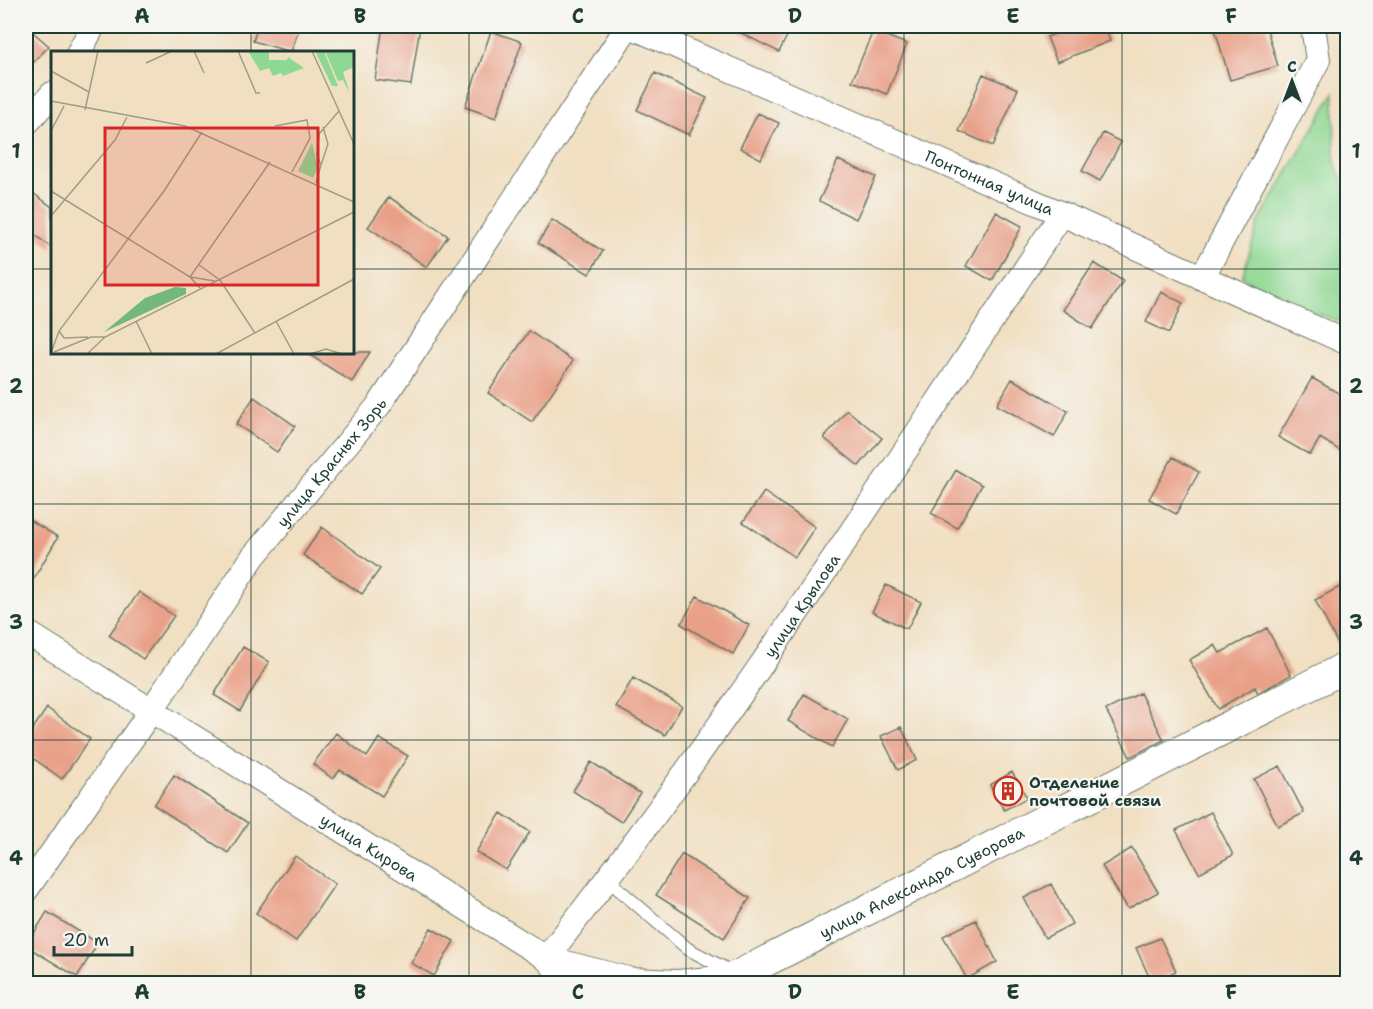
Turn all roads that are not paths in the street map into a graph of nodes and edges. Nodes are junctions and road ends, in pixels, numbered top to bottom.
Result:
1 (93, 26) edge
2 (629, 26) edge
3 (1313, 26) edge
4 (80, 51) edge
5 (51, 95) edge
6 (26, 124) edge
7 (1062, 214) junction
8 (1202, 278) junction
9 (1347, 343) edge
10 (26, 632) edge
11 (1347, 666) edge
12 (151, 711) junction
13 (608, 880) junction
14 (26, 890) edge
15 (546, 958) junction
16 (735, 981) edge
17 (570, 984) edge

1 - 4 street
2 - 7 street, Понтонная улица
2 - 12 street, улица Красных Зорь
3 - 8 street
5 - 6 street
7 - 8 street, Понтонная улица
7 - 13 street, улица Крылова
8 - 9 street, Понтонная улица
10 - 12 street, улица Кирова
11 - 16 street, улица Александра Суворова
12 - 14 street, улица Красных Зорь
12 - 15 street, улица Кирова
13 - 15 street, улица Крылова
13 - 16 lane
15 - 16 street, улица Кирова
15 - 17 street

